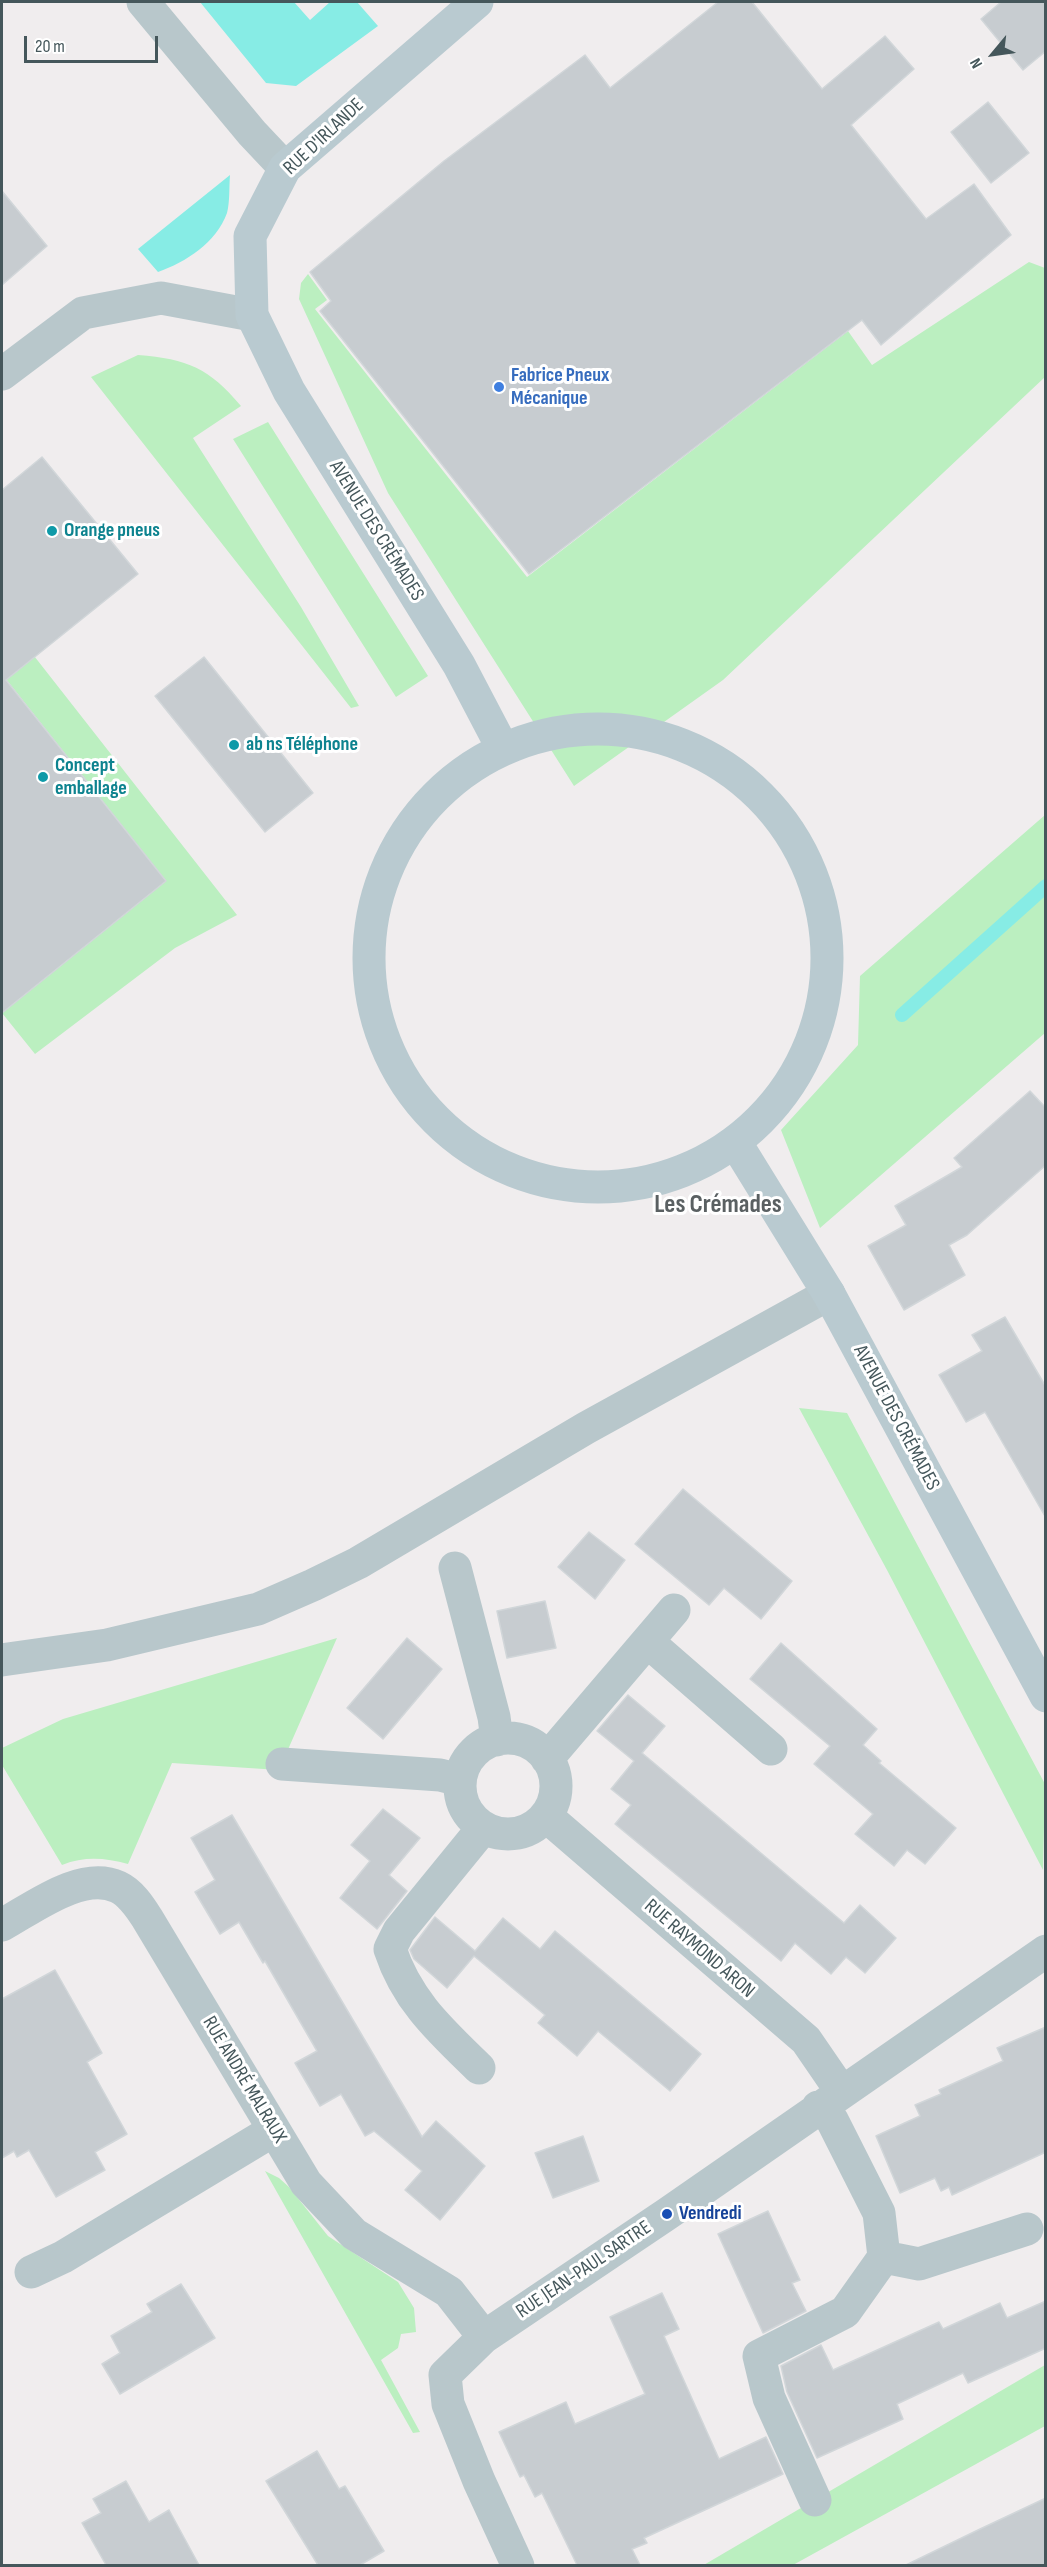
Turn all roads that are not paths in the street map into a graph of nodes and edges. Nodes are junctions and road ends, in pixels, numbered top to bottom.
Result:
1 (143, 2) edge
2 (477, 2) edge
3 (285, 168) junction
4 (252, 315) junction
5 (2, 374) edge
6 (502, 747) junction
7 (738, 1145) junction
8 (829, 1294) junction
9 (455, 1568) dead end
10 (674, 1610) dead end
11 (648, 1642) junction
12 (2, 1660) edge
13 (1046, 1696) edge
14 (497, 1740) junction
15 (771, 1749) dead end
16 (547, 1759) junction
17 (282, 1764) dead end
18 (460, 1780) junction
19 (546, 1816) junction
20 (483, 1828) junction
21 (2, 1925) edge
22 (1046, 1952) edge
23 (479, 2068) dead end
24 (830, 2099) junction
25 (274, 2130) junction
26 (1027, 2229) dead end
27 (884, 2257) junction
28 (31, 2272) dead end
29 (484, 2337) junction
30 (815, 2500) dead end
31 (518, 2565) edge

1 - 3 street
2 - 3 street, RUE D'IRLANDE
3 - 4 street, RUE D'IRLANDE
4 - 5 street
4 - 6 street, AVENUE DES CRÉMADES
6 - 7 street
6 - 7 street
7 - 8 street, AVENUE DES CRÉMADES
8 - 12 street
8 - 13 street, AVENUE DES CRÉMADES
9 - 14 street
10 - 11 street
11 - 15 street
11 - 16 street
14 - 16 street
14 - 18 street
16 - 19 street
17 - 18 street
18 - 20 street
19 - 20 street
19 - 24 street, RUE RAYMOND ARON
20 - 23 street
21 - 25 street, RUE ANDRÉ MALRAUX
22 - 24 street, RUE JEAN-PAUL SARTRE
24 - 27 street, RUE RAYMOND ARON
24 - 29 street, RUE JEAN-PAUL SARTRE
25 - 28 street
25 - 29 street, RUE ANDRÉ MALRAUX
26 - 27 street
27 - 30 street
29 - 31 street, RUE JEAN-PAUL SARTRE

